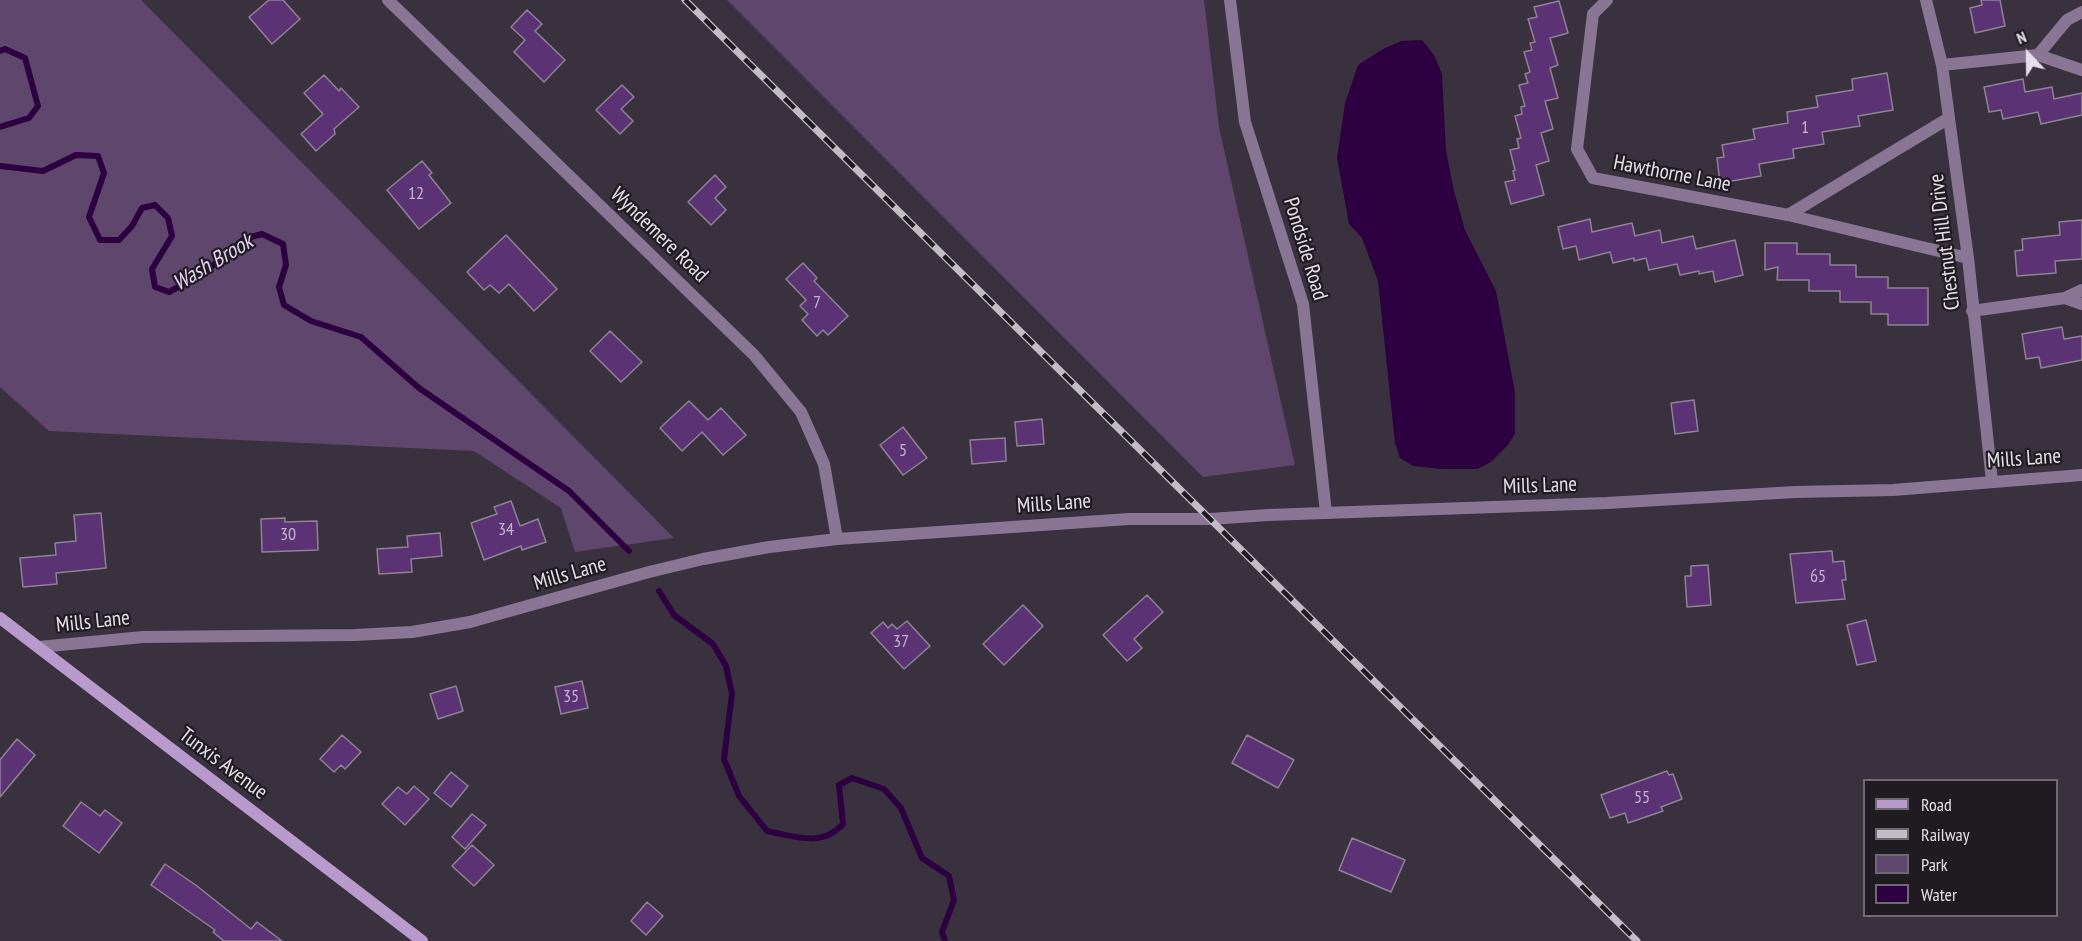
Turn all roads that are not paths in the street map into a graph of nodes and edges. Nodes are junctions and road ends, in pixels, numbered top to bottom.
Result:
1 (388, 0) edge
2 (1230, 0) edge
3 (1607, 0) edge
4 (1926, 0) edge
5 (2082, 12) edge
6 (2038, 55) junction
7 (1942, 65) junction
8 (2082, 70) edge
9 (1949, 118) junction
10 (1788, 215) junction
11 (1968, 258) junction
12 (2082, 290) edge
13 (2065, 298) junction
14 (2082, 304) edge
15 (1972, 311) junction
16 (2082, 475) edge
17 (1992, 481) junction
18 (1326, 513) junction
19 (837, 539) junction
20 (0, 618) edge
21 (39, 647) junction
22 (422, 941) edge

1 - 19 street, Wyndemere Road
2 - 18 street, Pondside Road
3 - 10 street, Hawthorne Lane
4 - 7 street, Chestnut Hill Drive
5 - 6 street
6 - 7 street
6 - 8 street
7 - 9 street, Chestnut Hill Drive
9 - 10 street
9 - 11 street, Chestnut Hill Drive
10 - 11 street, Hawthorne Lane
11 - 15 street, Chestnut Hill Drive
12 - 13 street
13 - 14 street
13 - 15 street
15 - 17 street, Chestnut Hill Drive
16 - 17 street, Mills Lane
17 - 18 street, Mills Lane
18 - 19 street, Mills Lane
19 - 21 street, Mills Lane
20 - 21 main road, Tunxis Avenue
21 - 22 main road, Tunxis Avenue

